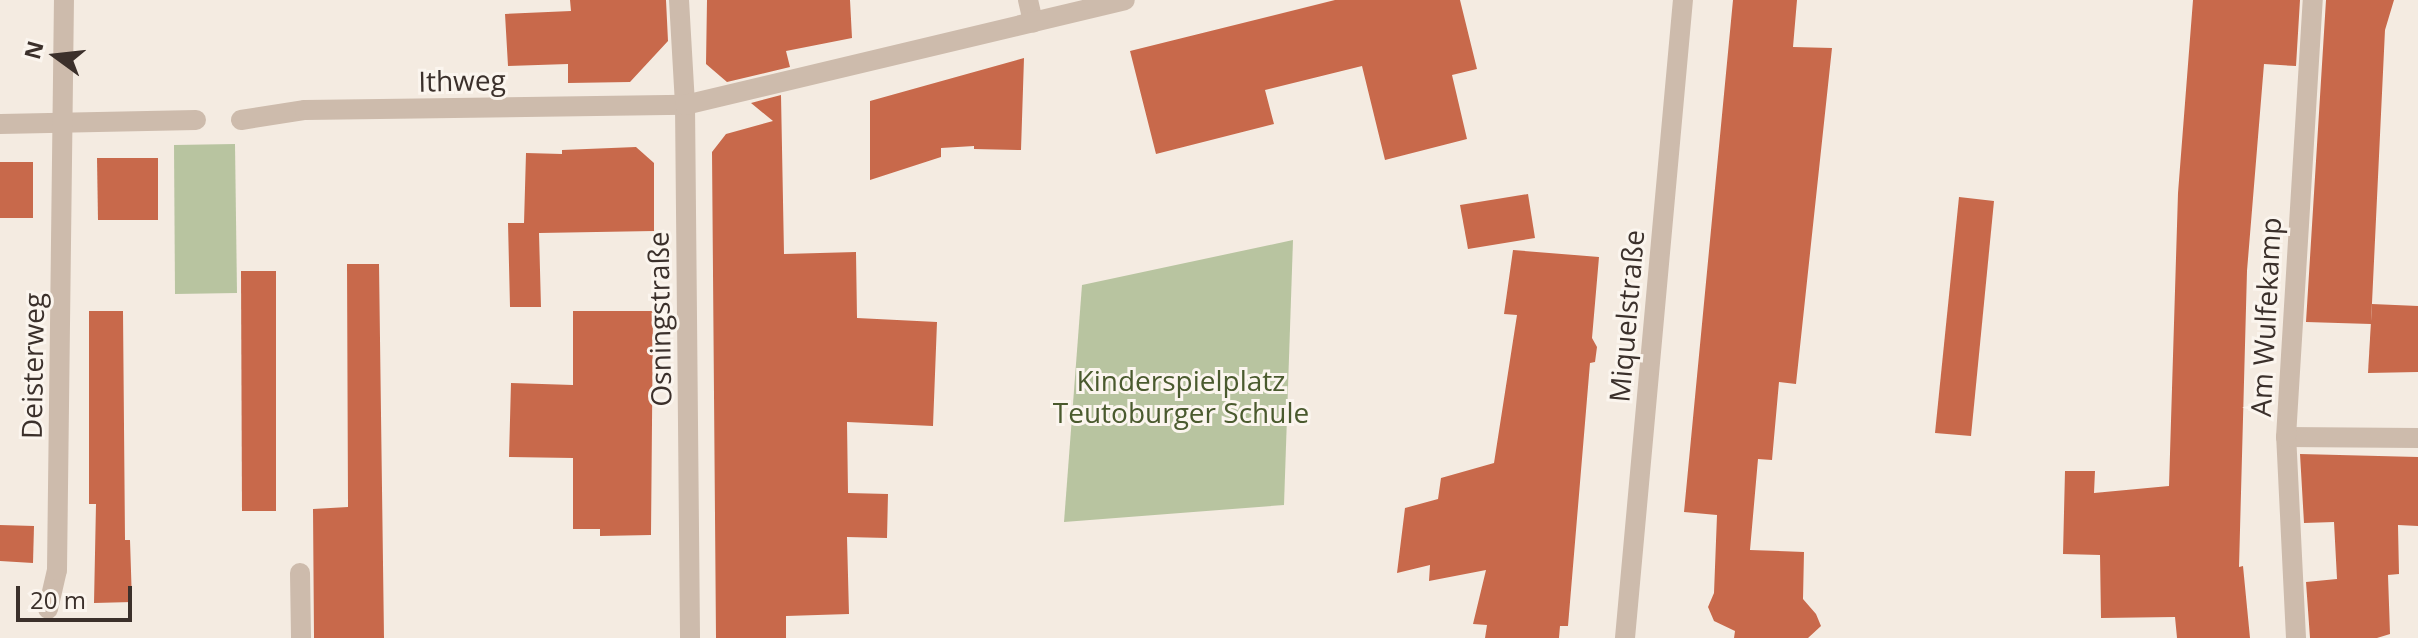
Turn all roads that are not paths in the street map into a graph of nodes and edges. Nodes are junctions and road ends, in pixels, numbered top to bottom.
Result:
1 (64, 0) edge
2 (679, 0) edge
3 (1028, 0) edge
4 (1125, 0) edge
5 (1683, 0) edge
6 (2313, 0) edge
7 (1033, 22) junction
8 (685, 105) junction
9 (196, 120) dead end
10 (241, 120) dead end
11 (63, 123) junction
12 (0, 124) edge
13 (2286, 437) junction
14 (2418, 438) edge
15 (300, 573) dead end
16 (48, 609) dead end
17 (301, 638) edge
18 (690, 638) edge
19 (1625, 638) edge
20 (2296, 638) edge

1 - 11 street, Deisterweg
2 - 8 street, Osningstraße
3 - 7 street
4 - 7 street, Ithweg
5 - 19 street, Miquelstraße
6 - 13 street, Am Wulfekamp
7 - 8 street, Ithweg
8 - 10 street, Ithweg
8 - 18 street, Osningstraße
9 - 11 street
11 - 12 street
11 - 16 street, Deisterweg
13 - 14 street
13 - 20 street, Am Wulfekamp
15 - 17 street

